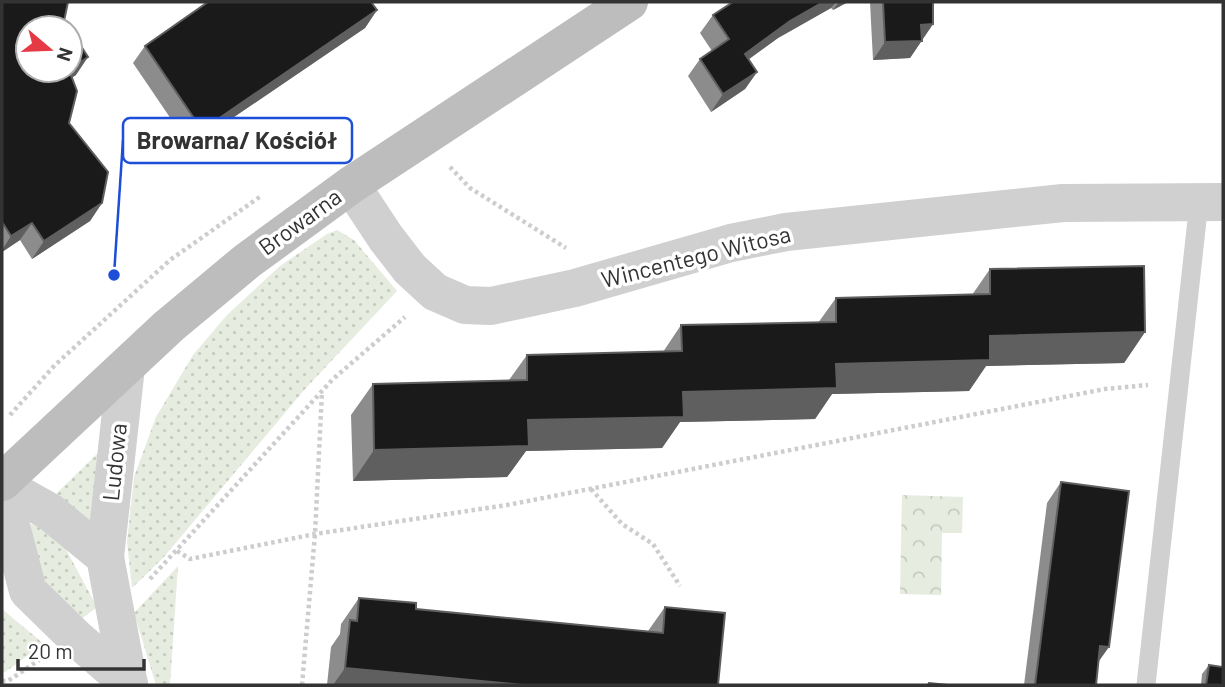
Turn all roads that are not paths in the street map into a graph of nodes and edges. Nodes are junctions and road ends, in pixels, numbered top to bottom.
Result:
1 (628, 2) edge
2 (351, 185) junction
3 (1211, 202) edge
4 (126, 367) junction
5 (2, 484) edge
6 (2, 492) edge
7 (104, 557) junction
8 (129, 685) edge
9 (1146, 685) edge

1 - 2 street, Browarna
2 - 3 street, Wincentego Witosa
2 - 4 street, Browarna
3 - 9 lane
4 - 5 street, Browarna
4 - 7 street, Ludowa
5 - 7 street
6 - 8 street, Ludowa
7 - 8 street, Ludowa

